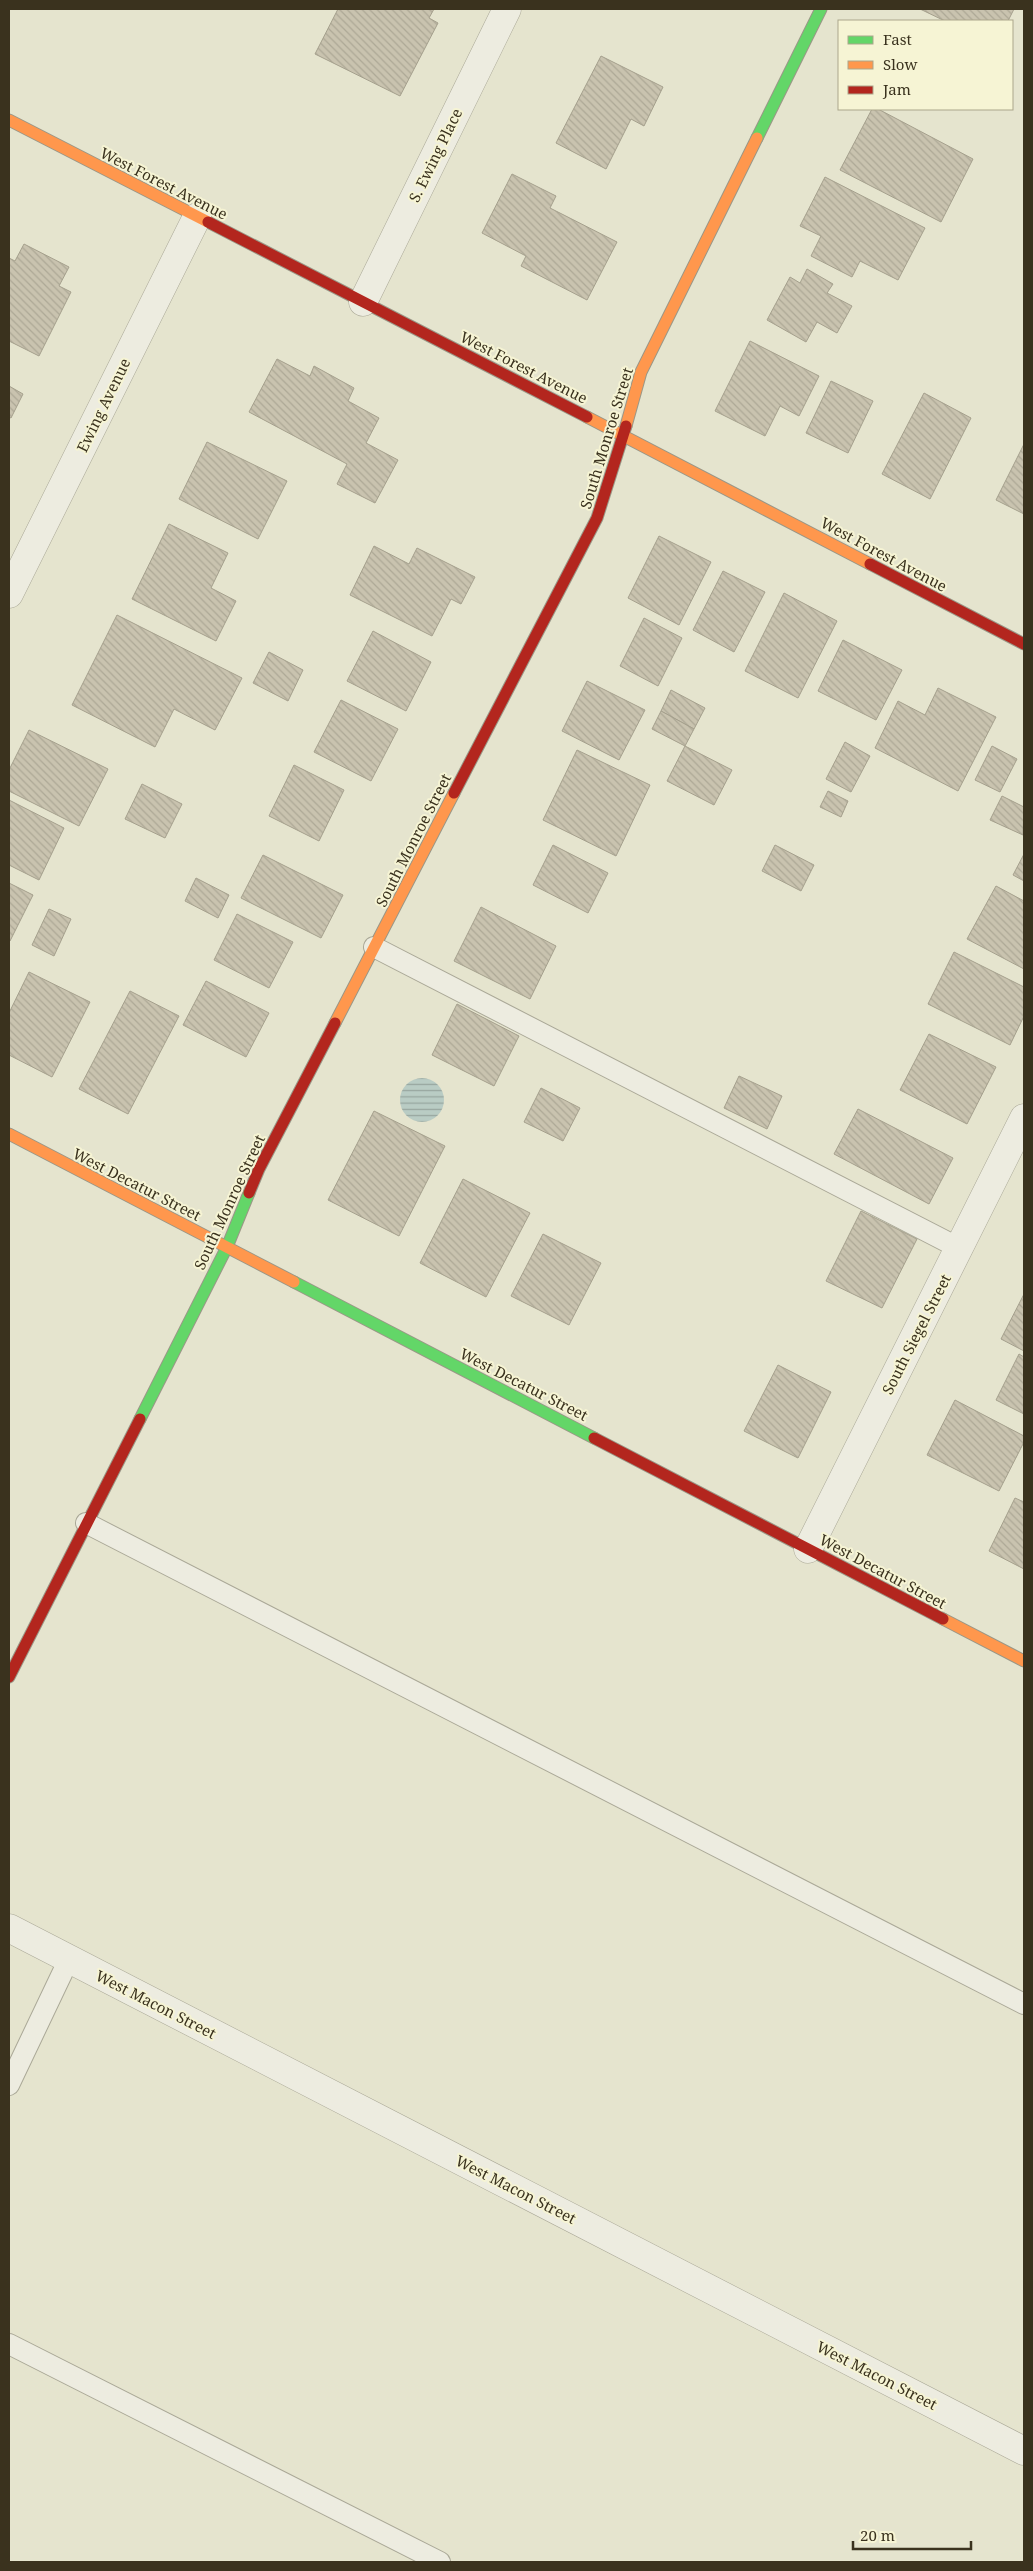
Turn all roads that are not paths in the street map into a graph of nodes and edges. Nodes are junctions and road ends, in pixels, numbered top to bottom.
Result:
1 (507, 9) edge
2 (821, 9) edge
3 (9, 120) edge
4 (197, 217) junction
5 (363, 302) junction
6 (624, 436) junction
7 (9, 594) edge
8 (1024, 644) edge
9 (374, 948) junction
10 (1024, 1118) edge
11 (9, 1134) edge
12 (227, 1247) junction
13 (959, 1248) junction
14 (86, 1523) junction
15 (808, 1549) junction
16 (1024, 1662) edge
17 (9, 1677) edge
18 (9, 1928) edge
19 (69, 1959) junction
20 (1024, 2004) edge
21 (9, 2085) edge
22 (9, 2344) edge
23 (1024, 2451) edge
24 (440, 2562) edge

1 - 5 street, S. Ewing Place
2 - 6 street, South Monroe Street
3 - 4 street, West Forest Avenue
4 - 5 street, West Forest Avenue
4 - 7 street, Ewing Avenue
5 - 6 street, West Forest Avenue
6 - 8 street, West Forest Avenue
6 - 9 street, South Monroe Street
9 - 12 street, South Monroe Street
9 - 13 lane
10 - 13 street, South Siegel Street
11 - 12 street, West Decatur Street
12 - 14 street, South Monroe Street
12 - 15 street, West Decatur Street
13 - 15 street, South Siegel Street
14 - 17 street, South Monroe Street
14 - 20 lane
15 - 16 street, West Decatur Street
18 - 19 street, West Macon Street
19 - 21 lane
19 - 23 street, West Macon Street
22 - 24 lane

